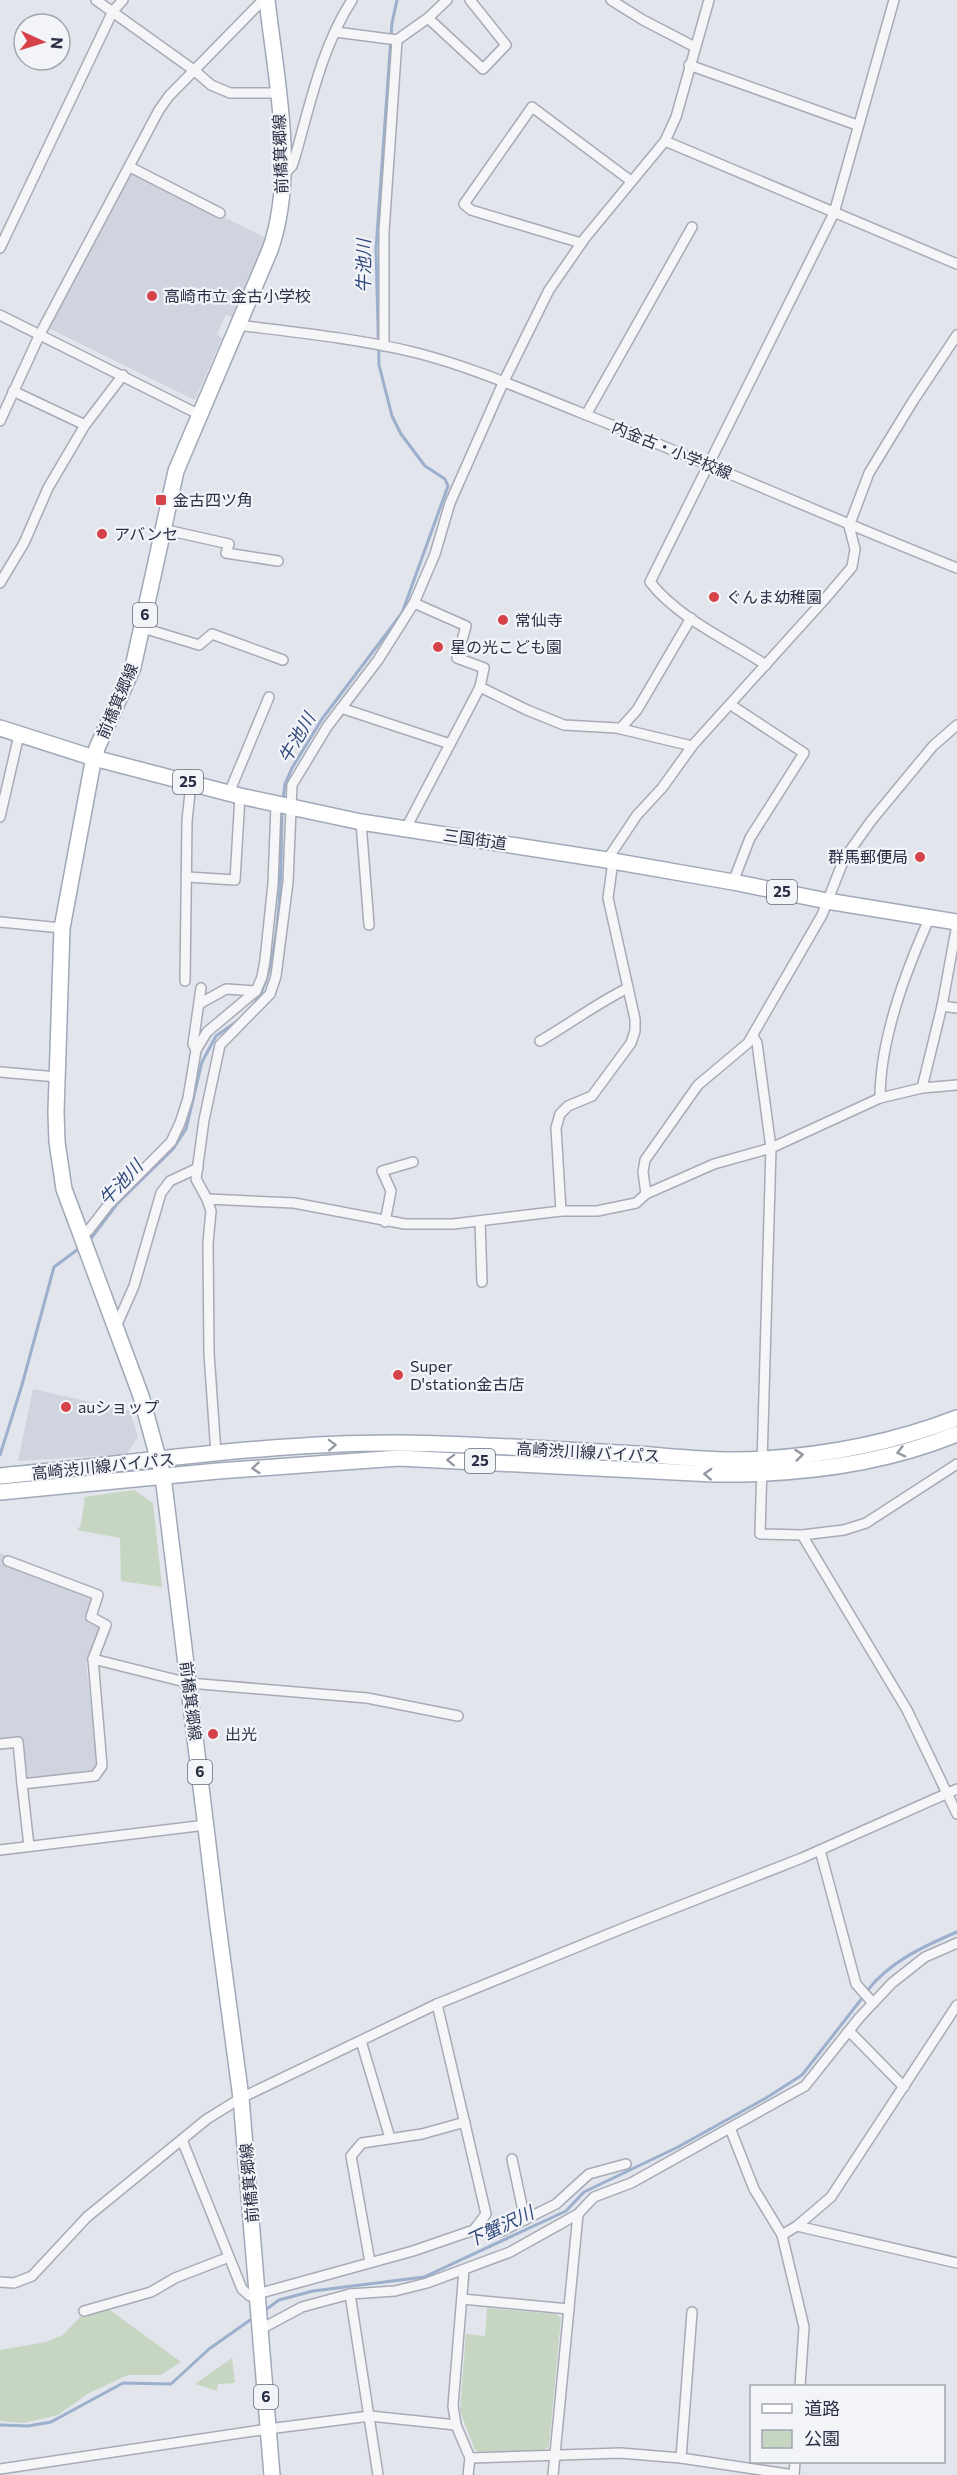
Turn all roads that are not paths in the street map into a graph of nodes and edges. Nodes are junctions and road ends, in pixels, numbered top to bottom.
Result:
1 (96, 0) edge
2 (123, 0) edge
3 (262, 0) edge
4 (267, 0) edge
5 (352, 0) edge
6 (447, 0) edge
7 (470, 0) edge
8 (611, 0) edge
9 (709, 0) edge
10 (894, 0) edge
11 (113, 11) junction
12 (428, 18) junction
13 (336, 32) junction
14 (392, 39) junction
15 (695, 47) junction
16 (689, 65) junction
17 (195, 71) junction
18 (277, 93) junction
19 (857, 125) junction
20 (665, 141) junction
21 (130, 167) junction
22 (284, 174) junction
23 (631, 181) junction
24 (220, 213) dead end
25 (834, 213) junction
26 (692, 227) dead end
27 (581, 243) junction
28 (0, 248) edge
29 (957, 264) edge
30 (0, 315) edge
31 (237, 325) junction
32 (40, 334) junction
33 (957, 335) edge
34 (379, 345) junction
35 (123, 375) junction
36 (504, 383) junction
37 (13, 391) junction
38 (198, 414) junction
39 (586, 415) junction
40 (0, 420) edge
41 (85, 425) junction
42 (709, 464) junction
43 (849, 526) junction
44 (162, 529) junction
45 (278, 561) dead end
46 (957, 568) edge
47 (0, 583) edge
48 (414, 603) junction
49 (692, 618) junction
50 (143, 628) junction
51 (283, 660) dead end
52 (766, 665) junction
53 (480, 687) junction
54 (269, 697) dead end
55 (730, 705) junction
56 (341, 708) junction
57 (957, 725) edge
58 (0, 728) edge
59 (620, 729) junction
60 (19, 735) junction
61 (450, 744) junction
62 (692, 746) junction
63 (94, 758) junction
64 (191, 783) junction
65 (235, 795) junction
66 (283, 806) junction
67 (0, 817) edge
68 (361, 822) junction
69 (405, 830) junction
70 (610, 861) junction
71 (188, 877) junction
72 (733, 882) junction
73 (826, 901) junction
74 (930, 917) junction
75 (0, 922) edge
76 (957, 923) edge
77 (369, 926) dead end
78 (62, 927) junction
79 (185, 981) dead end
80 (201, 988) dead end
81 (628, 988) junction
82 (256, 991) junction
83 (199, 1004) junction
84 (942, 1006) junction
85 (957, 1008) edge
86 (753, 1036) junction
87 (540, 1041) dead end
88 (196, 1050) junction
89 (0, 1072) edge
90 (193, 1072) junction
91 (213, 1076) junction
92 (57, 1077) junction
93 (957, 1085) edge
94 (922, 1088) junction
95 (880, 1098) junction
96 (771, 1148) junction
97 (413, 1162) dead end
98 (198, 1168) junction
99 (646, 1194) junction
100 (207, 1199) junction
101 (561, 1211) junction
102 (480, 1221) junction
103 (385, 1222) junction
104 (83, 1243) junction
105 (482, 1282) dead end
106 (115, 1329) junction
107 (957, 1418) edge
108 (957, 1434) edge
109 (216, 1454) junction
110 (160, 1460) junction
111 (957, 1464) edge
112 (762, 1466) junction
113 (1, 1476) edge
114 (163, 1476) junction
115 (0, 1492) edge
116 (802, 1535) junction
117 (8, 1561) dead end
118 (93, 1659) junction
119 (189, 1683) junction
120 (458, 1716) dead end
121 (0, 1744) edge
122 (22, 1784) junction
123 (957, 1790) edge
124 (946, 1794) junction
125 (957, 1814) edge
126 (206, 1825) junction
127 (29, 1846) junction
128 (0, 1850) edge
129 (820, 1850) junction
130 (957, 1943) edge
131 (873, 2003) junction
132 (437, 2004) junction
133 (957, 2005) edge
134 (849, 2031) junction
135 (361, 2041) junction
136 (904, 2087) junction
137 (241, 2098) junction
138 (465, 2122) junction
139 (730, 2128) junction
140 (390, 2138) junction
141 (182, 2140) junction
142 (512, 2159) dead end
143 (626, 2164) dead end
144 (578, 2214) junction
145 (525, 2220) junction
146 (797, 2226) junction
147 (476, 2227) junction
148 (782, 2235) junction
149 (229, 2257) junction
150 (370, 2262) junction
151 (957, 2263) edge
152 (464, 2270) junction
153 (0, 2282) edge
154 (350, 2294) junction
155 (258, 2298) junction
156 (462, 2300) junction
157 (568, 2309) junction
158 (84, 2312) dead end
159 (693, 2312) dead end
160 (261, 2324) junction
161 (800, 2385) edge
162 (370, 2416) junction
163 (456, 2425) junction
164 (268, 2429) junction
165 (555, 2456) junction
166 (470, 2458) junction
167 (681, 2458) junction
168 (0, 2469) edge
169 (735, 2470) edge
170 (272, 2475) edge
171 (378, 2475) edge
172 (468, 2475) edge
173 (553, 2475) edge
174 (794, 2475) edge

1 - 11 street
2 - 11 street
3 - 17 street
4 - 18 main road, 前橋箕郷線 / 6
5 - 13 street
6 - 12 street
7 - 12 street
8 - 15 street
9 - 15 street
10 - 19 street
11 - 17 street
11 - 28 street
12 - 14 street
13 - 14 street
13 - 22 street
14 - 34 street
15 - 16 street
16 - 19 street
16 - 20 street
17 - 18 street
17 - 21 street
18 - 22 main road, 前橋箕郷線 / 6
19 - 25 street
20 - 23 street
20 - 25 street
21 - 24 street
21 - 32 street
22 - 31 main road, 前橋箕郷線 / 6
23 - 27 street
23 - 27 street
25 - 29 street
25 - 42 street
26 - 39 street
27 - 36 street
30 - 32 street
31 - 34 street, 内金古・小学校線
31 - 38 main road, 前橋箕郷線 / 6
32 - 35 street
32 - 37 street
33 - 43 street
34 - 36 street, 内金古・小学校線
35 - 38 street
35 - 41 street
36 - 39 street, 内金古・小学校線
36 - 48 street
37 - 40 street
37 - 41 street
38 - 44 main road, 前橋箕郷線 / 6
39 - 42 street, 内金古・小学校線
41 - 47 street
42 - 43 street, 内金古・小学校線
42 - 49 street
43 - 46 street, 内金古・小学校線
43 - 52 street
44 - 45 street
44 - 50 main road, 前橋箕郷線 / 6
48 - 53 street
48 - 56 street
49 - 52 street
49 - 59 street
50 - 51 street
50 - 63 main road, 前橋箕郷線 / 6
52 - 55 street
53 - 59 street
53 - 61 street
54 - 65 street
55 - 62 street
55 - 72 street
56 - 61 street
56 - 66 street
57 - 73 street
58 - 60 main road, 三国街道 / 25
59 - 62 street
60 - 63 main road, 三国街道 / 25
60 - 67 street
61 - 69 street
62 - 70 street
63 - 64 main road, 三国街道 / 25
63 - 78 main road, 前橋箕郷線 / 6
64 - 65 main road, 三国街道 / 25
64 - 71 street
65 - 66 main road, 三国街道 / 25
65 - 71 street
66 - 68 main road, 三国街道 / 25
66 - 82 street
66 - 91 street
68 - 69 main road, 三国街道 / 25
68 - 77 street
69 - 70 main road, 三国街道 / 25
70 - 72 main road, 三国街道 / 25
70 - 81 street
71 - 79 street
72 - 73 main road, 三国街道 / 25
73 - 74 main road, 三国街道 / 25
73 - 86 street
74 - 76 main road, 三国街道 / 25
74 - 95 street
75 - 78 street
76 - 84 street
78 - 92 main road, 前橋箕郷線 / 6
80 - 83 street
81 - 87 street
81 - 101 street
82 - 83 street
82 - 88 street
83 - 88 street
84 - 85 street
84 - 94 street
86 - 96 street
86 - 99 street
88 - 90 street
89 - 92 street
90 - 91 street
90 - 104 street
91 - 98 street
92 - 104 main road, 前橋箕郷線 / 6
93 - 94 street
94 - 95 street
95 - 96 street
96 - 99 street
96 - 112 street
97 - 103 street
98 - 100 street
98 - 106 street
99 - 101 street
100 - 103 street
100 - 109 street
101 - 102 street
102 - 103 street
102 - 105 street
104 - 106 main road, 前橋箕郷線 / 6
106 - 110 main road, 前橋箕郷線 / 6
112 -> 107 main road, 高崎渋川線バイパス / 25
108 -> 112 main road, 高崎渋川線バイパス / 25
109 - 110 main road, 高崎渋川線バイパス / 25
109 -> 112 main road, 高崎渋川線バイパス / 25
110 - 113 main road, 高崎渋川線バイパス / 25
110 - 114 main road, 前橋箕郷線 / 6
111 - 116 street
112 -> 114 main road, 高崎渋川線バイパス / 25
112 - 116 street
114 - 115 main road, 高崎渋川線バイパス / 25
114 - 119 main road, 前橋箕郷線 / 6
116 - 124 street
117 - 118 street
118 - 119 street
118 - 122 street
119 - 120 street
119 - 126 main road, 前橋箕郷線 / 6
121 - 122 street
122 - 127 street
123 - 124 street
124 - 125 street
124 - 129 street
126 - 127 street
126 - 137 main road, 前橋箕郷線 / 6
127 - 128 street
129 - 131 street
129 - 132 street
130 - 131 street
131 - 134 street
132 - 135 street
132 - 138 street
133 - 136 street
134 - 136 street
134 - 139 street
135 - 137 street
135 - 140 street
136 - 146 street
137 - 141 street
137 - 155 main road, 前橋箕郷線 / 6
138 - 140 street
138 - 147 street
139 - 144 street
139 - 148 street
140 - 150 street
141 - 149 street
141 - 153 street
142 - 145 street
143 - 145 street
144 - 152 street
144 - 157 street
145 - 147 street
146 - 148 street
146 - 151 street
147 - 150 street
148 - 161 street
149 - 155 street
149 - 158 street
150 - 155 street
152 - 154 street
152 - 156 street
154 - 160 street
154 - 162 street
155 - 160 main road, 6
156 - 157 street
156 - 163 street
157 - 165 street
159 - 167 street
160 - 164 main road, 6
162 - 163 street
162 - 164 street
162 - 171 street
163 - 166 street
164 - 168 street
164 - 170 main road, 6
165 - 166 street
165 - 167 street
165 - 173 street
166 - 172 street
167 - 169 street
169 - 174 street

